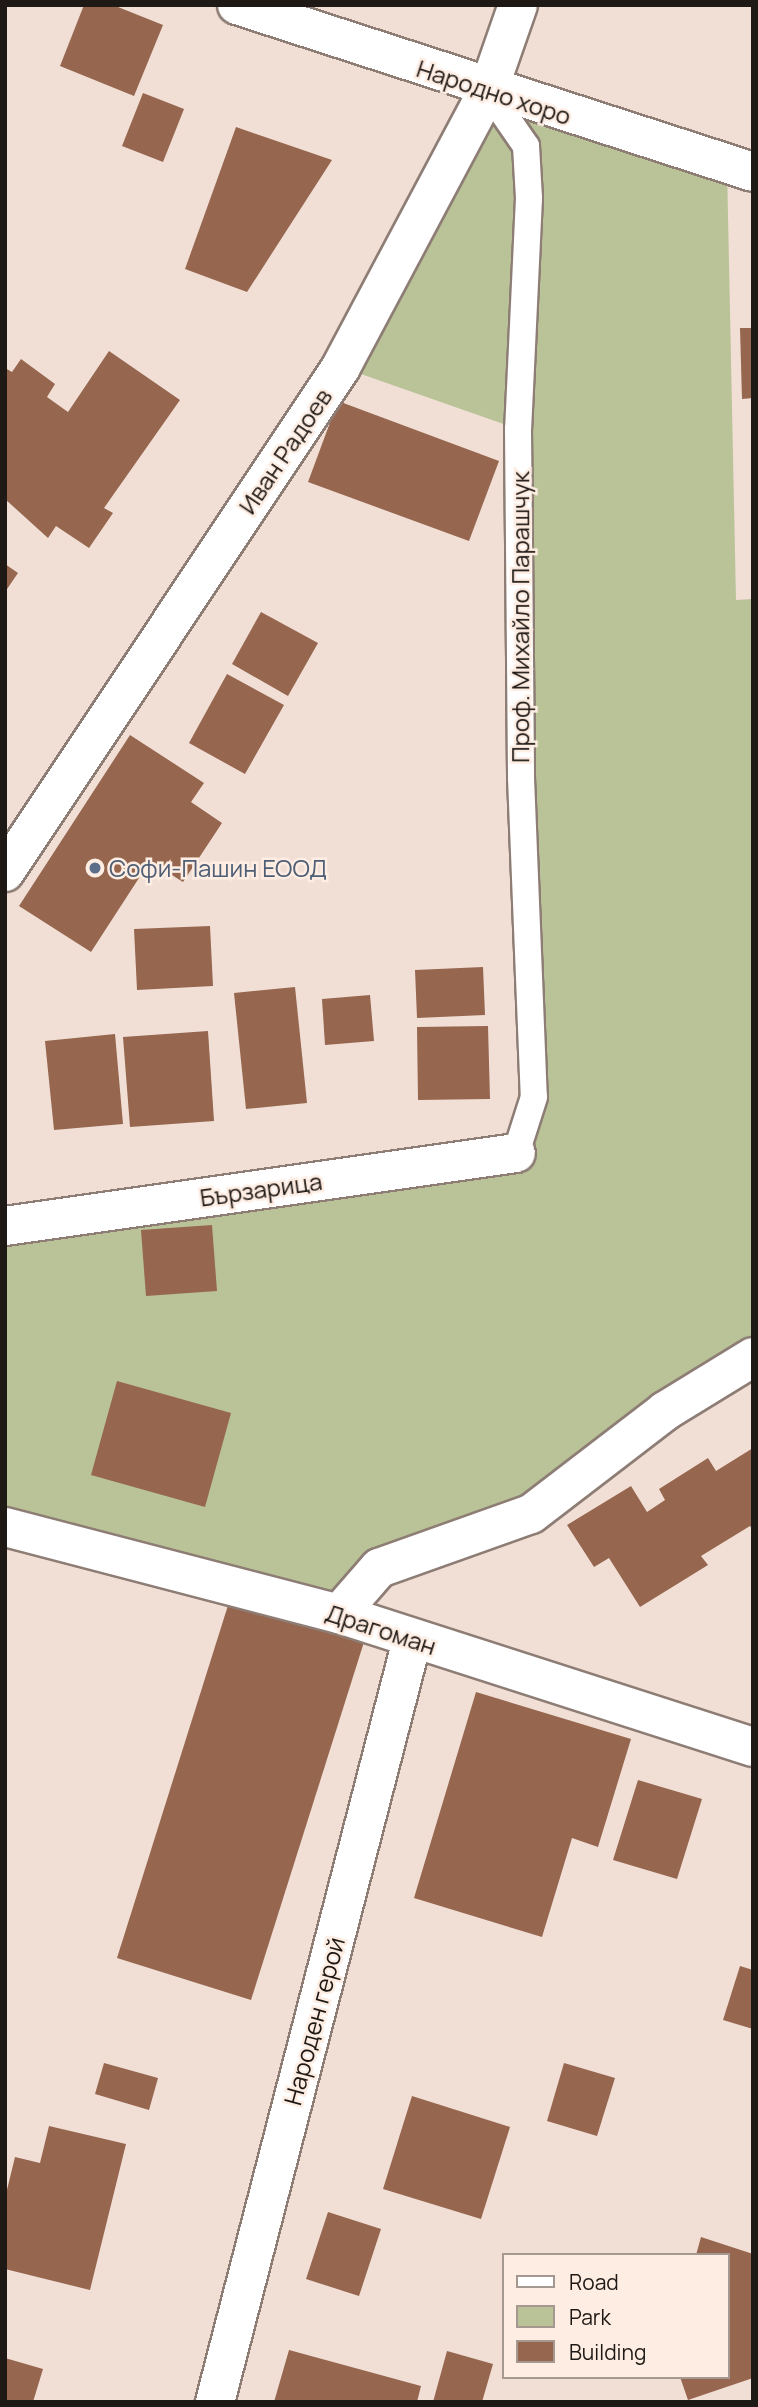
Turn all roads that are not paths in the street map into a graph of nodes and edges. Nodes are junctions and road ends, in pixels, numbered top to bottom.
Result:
1 (237, 5) edge
2 (518, 5) edge
3 (488, 91) junction
4 (753, 172) edge
5 (5, 872) edge
6 (516, 1153) joint
7 (5, 1226) edge
8 (753, 1357) edge
9 (5, 1527) edge
10 (339, 1614) junction
11 (412, 1640) junction
12 (753, 1747) edge
13 (215, 2402) edge

1 - 3 street, Народно хоро
2 - 3 street, Иван Радоев
3 - 4 street, Народно хоро
3 - 5 street, Иван Радоев
3 - 6 lane, Проф. Михайло Парашчук
6 - 7 street, Бързарица
8 - 10 street
9 - 10 street, Драгоман
10 - 11 street, Драгоман
11 - 12 street, Драгоман
11 - 13 street, Народен герой

